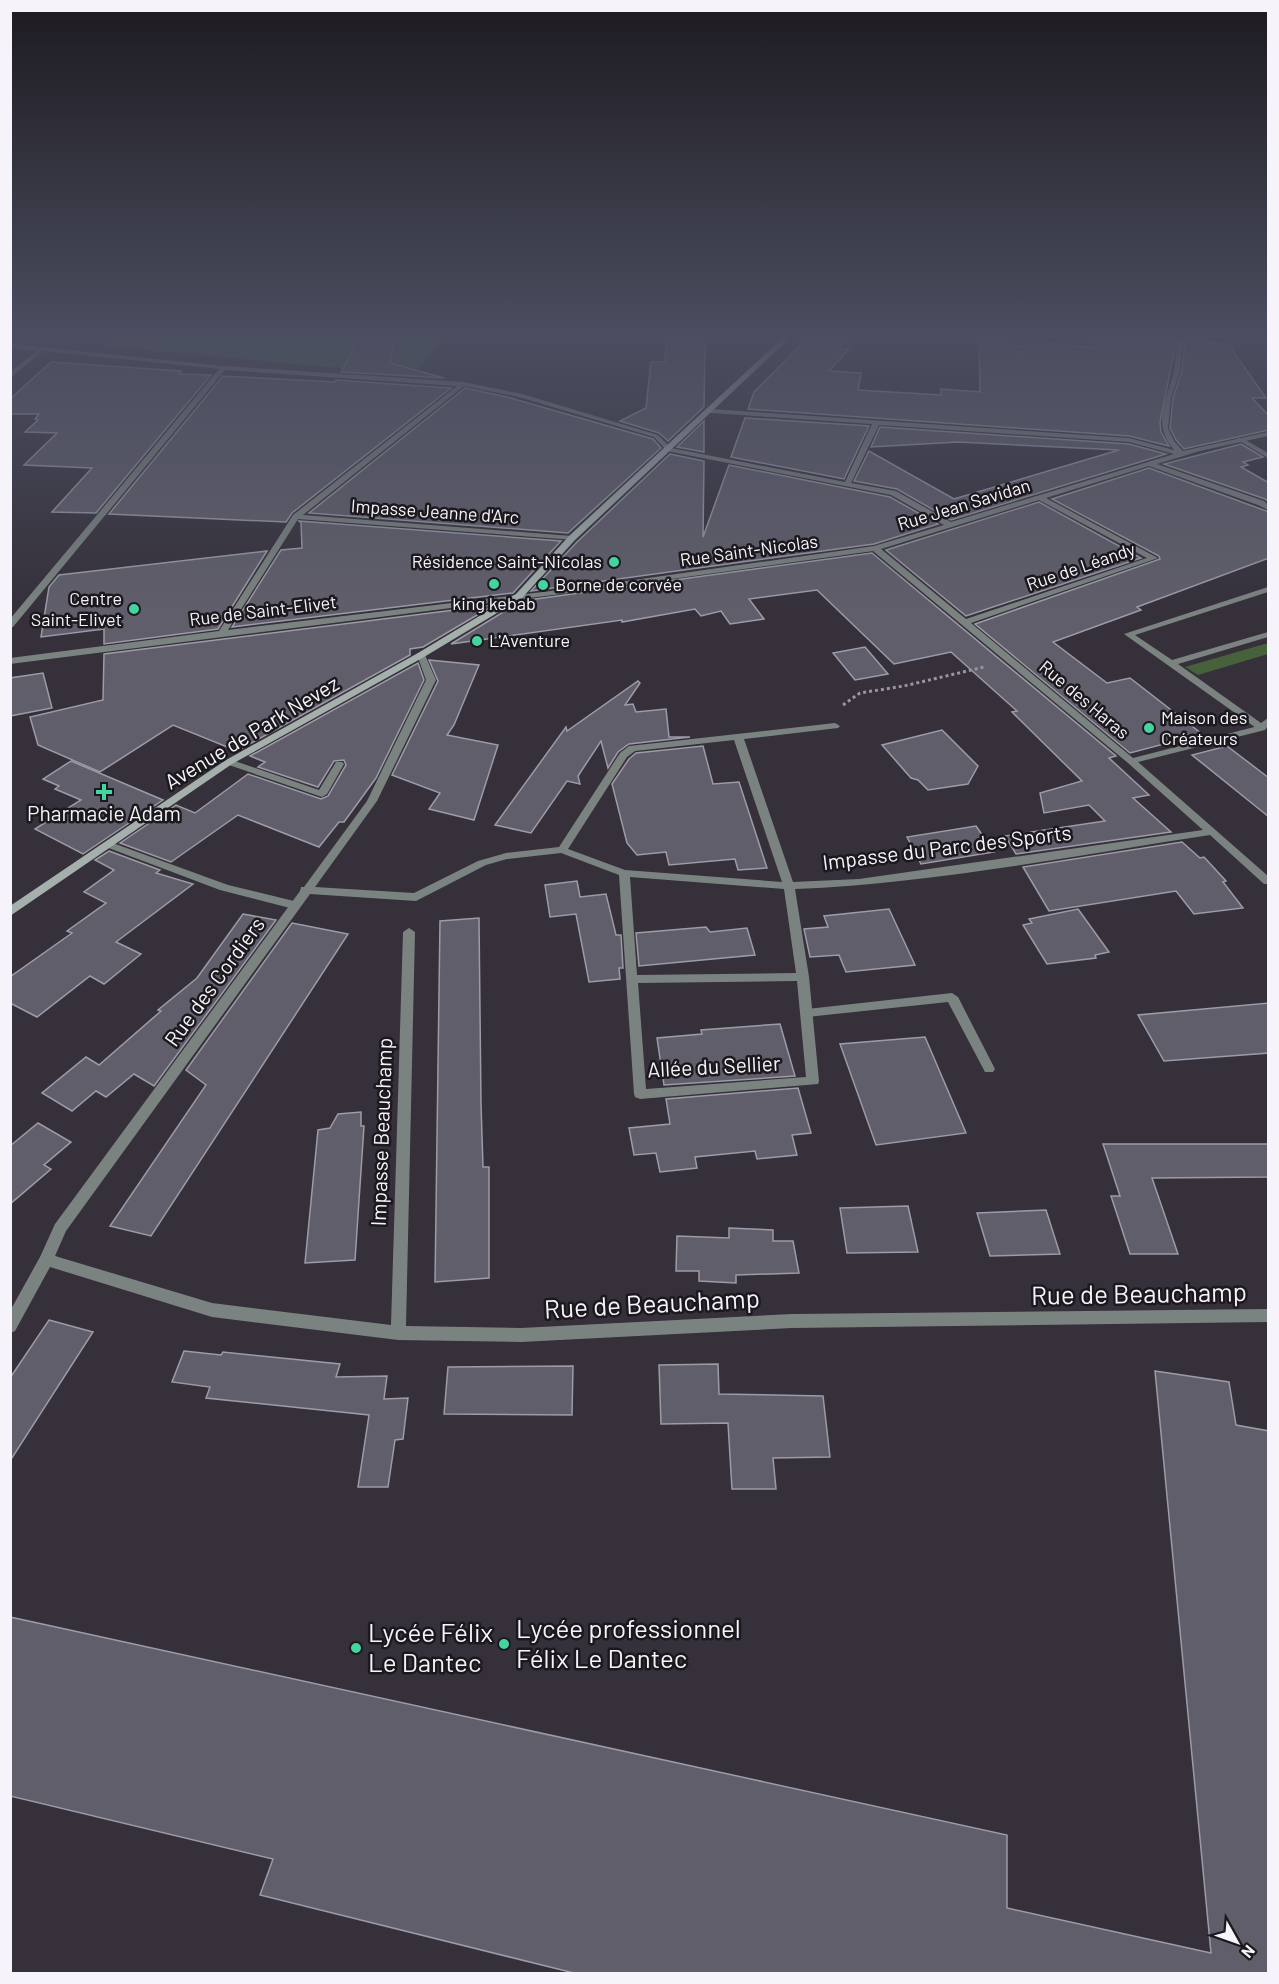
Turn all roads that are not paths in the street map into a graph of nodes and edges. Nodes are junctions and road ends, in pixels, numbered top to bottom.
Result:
1 (175, 426) edge
2 (411, 426) edge
3 (621, 426) edge
4 (695, 426) edge
5 (875, 426) edge
6 (914, 426) edge
7 (1165, 426) edge
8 (1269, 434) edge
9 (1240, 438) junction
10 (669, 450) junction
11 (1182, 454) junction
12 (1269, 456) edge
13 (1150, 464) junction
14 (847, 484) junction
15 (1041, 498) junction
16 (1269, 508) edge
17 (296, 517) junction
18 (950, 525) junction
19 (572, 538) junction
20 (875, 548) junction
21 (1269, 589) edge
22 (519, 596) junction
23 (966, 622) junction
24 (10, 625) edge
25 (222, 633) junction
26 (1269, 634) edge
27 (421, 655) junction
28 (10, 661) edge
29 (1171, 663) junction
30 (1265, 724) edge
31 (835, 726) dead end
32 (738, 736) junction
33 (1131, 761) junction
34 (229, 762) junction
35 (339, 764) dead end
36 (1211, 832) junction
37 (110, 845) junction
38 (562, 850) junction
39 (624, 873) junction
40 (1269, 881) edge
41 (789, 886) junction
42 (305, 890) junction
43 (294, 905) junction
44 (10, 912) edge
45 (409, 932) dead end
46 (803, 977) junction
47 (631, 979) junction
48 (807, 1013) junction
49 (989, 1070) dead end
50 (46, 1260) junction
51 (1269, 1316) edge
52 (10, 1326) edge
53 (398, 1333) junction

1 - 24 street
2 - 17 street, Impasse Jeanne d'Arc
3 - 10 street
4 - 10 street, Avenue de Park Nevez
5 - 14 street
6 - 11 street
7 - 11 street
8 - 9 street, Rue Jean Savidan
9 - 11 street, Rue Jean Savidan
9 - 12 street
10 - 14 street
10 - 19 street, Avenue de Park Nevez
11 - 13 street, Rue Jean Savidan
13 - 15 street, Rue Jean Savidan
13 - 16 street
14 - 18 street
15 - 18 street, Rue Jean Savidan
15 - 23 street, Rue de Léandy
17 - 19 street, Impasse Jeanne d'Arc
17 - 25 street, Impasse Jeanne d'Arc
18 - 20 street, Rue Jean Savidan
19 - 22 street, Avenue de Park Nevez
20 - 22 street, Rue Saint-Nicolas
20 - 23 street, Rue des Haras
21 - 29 street
22 - 25 street, Rue de Saint-Elivet
22 - 27 street, Avenue de Park Nevez
23 - 33 street, Rue des Haras
25 - 28 street, Rue de Saint-Elivet
26 - 29 street
27 - 34 street, Avenue de Park Nevez
27 - 42 street, Rue des Cordiers
29 - 30 street
30 - 33 street
31 - 32 street
32 - 38 street
32 - 41 street, Allée du Sellier
33 - 36 street, Rue des Haras
34 - 35 street
34 - 37 street, Avenue de Park Nevez
36 - 40 street, Rue des Haras
36 - 41 street, Impasse du Parc des Sports
37 - 43 street
37 - 44 street, Avenue de Park Nevez
38 - 39 street, Impasse du Parc des Sports
38 - 42 street, Impasse du Parc des Sports
39 - 41 street, Impasse du Parc des Sports
39 - 47 street, Allée du Sellier
41 - 46 street, Allée du Sellier
42 - 43 street, Rue des Cordiers
43 - 50 street, Rue des Cordiers
45 - 53 street, Impasse Beauchamp
46 - 47 street
46 - 48 street, Allée du Sellier
47 - 48 street, Allée du Sellier
48 - 49 street
50 - 52 street, Rue des Cordiers
50 - 53 street, Rue de Beauchamp
51 - 53 street, Rue de Beauchamp

